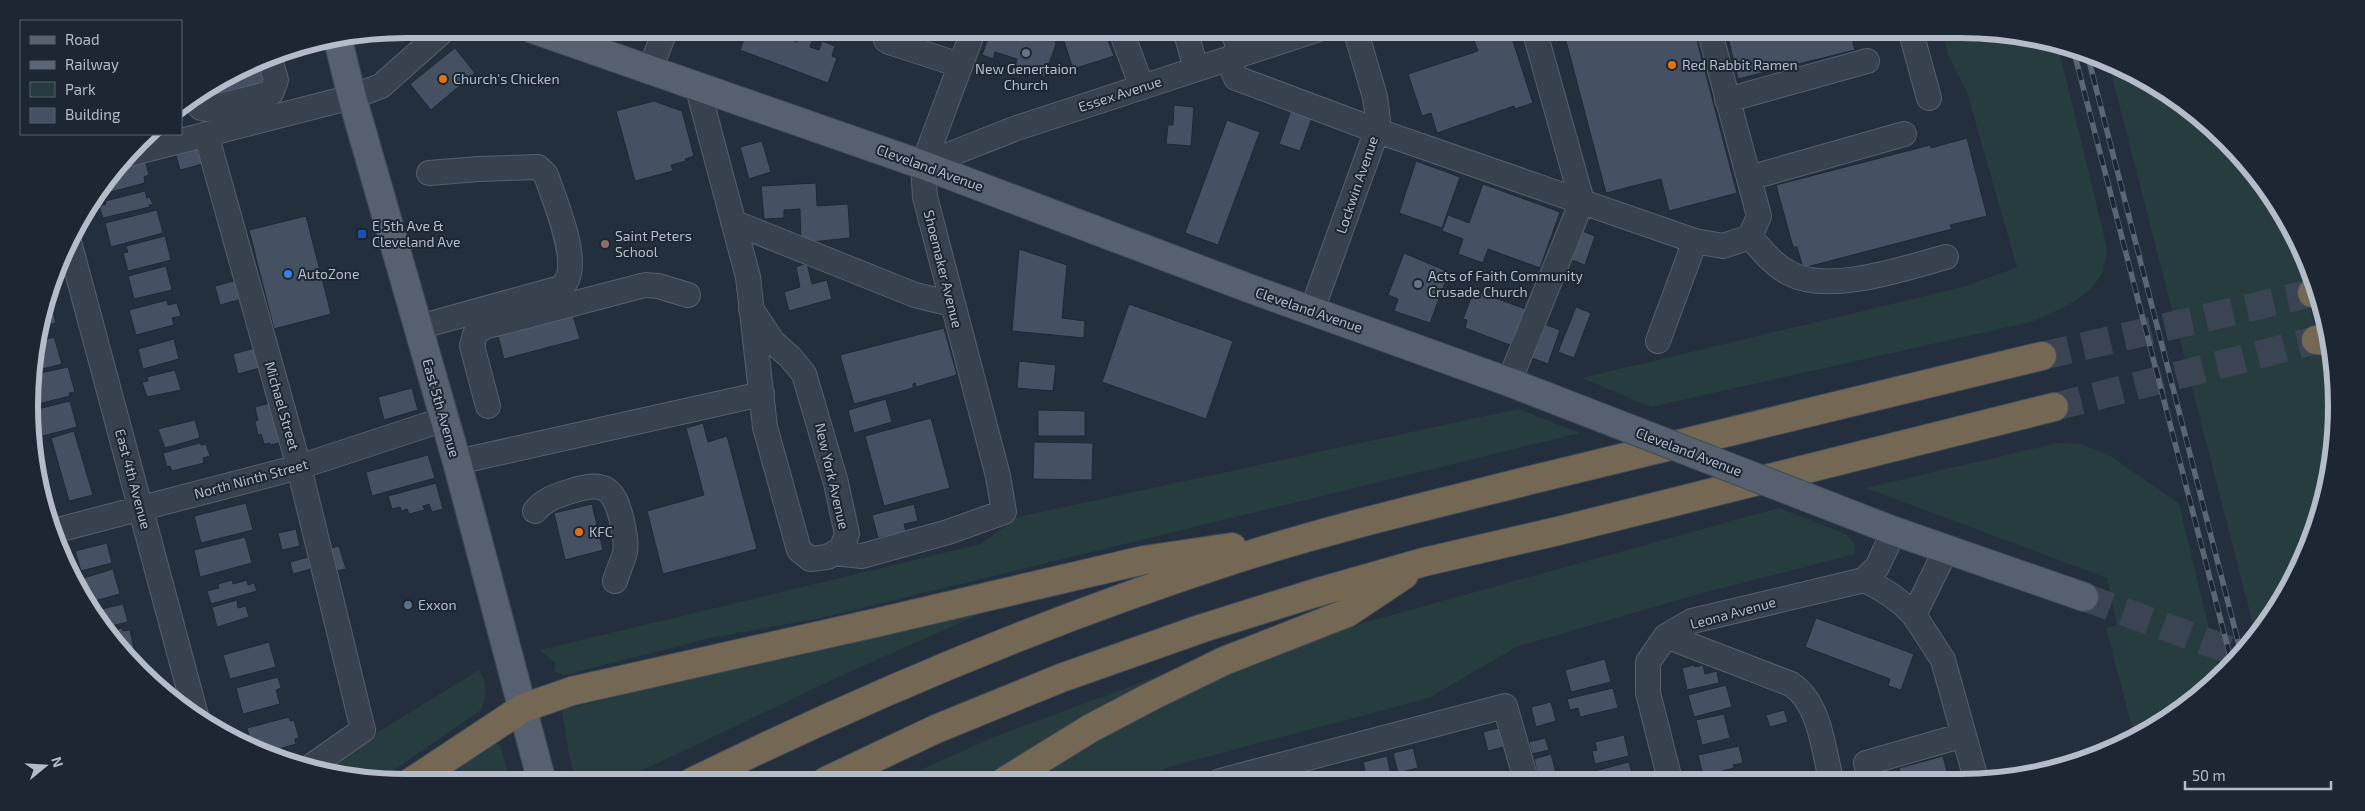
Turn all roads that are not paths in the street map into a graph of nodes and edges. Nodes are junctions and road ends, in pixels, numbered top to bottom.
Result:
1 (435, 38) edge
2 (559, 38) edge
3 (662, 38) edge
4 (886, 38) edge
5 (970, 38) edge
6 (1125, 38) edge
7 (1187, 38) edge
8 (1233, 38) edge
9 (1290, 38) edge
10 (1358, 38) edge
11 (1537, 38) edge
12 (1711, 38) edge
13 (1912, 38) edge
14 (339, 44) edge
15 (1234, 56) junction
16 (1867, 61) dead end
17 (271, 63) edge
18 (960, 64) junction
19 (650, 69) junction
20 (1196, 69) junction
21 (696, 85) junction
22 (1142, 87) junction
23 (352, 97) junction
24 (1929, 98) dead end
25 (1727, 100) junction
26 (197, 103) edge
27 (1375, 130) junction
28 (206, 134) junction
29 (1904, 134) dead end
30 (139, 152) edge
31 (923, 165) junction
32 (429, 173) dead end
33 (1749, 178) junction
34 (1582, 201) junction
35 (733, 222) junction
36 (1750, 236) junction
37 (1695, 241) junction
38 (72, 251) edge
39 (1946, 257) dead end
40 (688, 295) dead end
41 (952, 304) junction
42 (751, 309) junction
43 (1312, 310) junction
44 (418, 327) junction
45 (1658, 341) dead end
46 (2042, 356) tunnel mouth
47 (1509, 382) junction
48 (762, 394) junction
49 (488, 406) dead end
50 (2054, 407) tunnel mouth
51 (445, 419) junction
52 (457, 462) junction
53 (299, 467) junction
54 (141, 508) junction
55 (535, 511) dead end
56 (59, 530) edge
57 (1894, 531) junction
58 (1312, 535) junction
59 (1947, 548) junction
60 (834, 553) junction
61 (1424, 562) junction
62 (1864, 580) junction
63 (615, 581) dead end
64 (2084, 597) tunnel mouth
65 (1914, 615) junction
66 (1666, 636) junction
67 (193, 706) edge
68 (523, 708) junction
69 (1964, 735) junction
70 (317, 762) edge
71 (1974, 773) edge
72 (423, 774) edge
73 (540, 774) edge
74 (708, 774) edge
75 (841, 774) edge
76 (1015, 774) edge
77 (1247, 774) edge
78 (1524, 774) edge
79 (1668, 774) edge
80 (1830, 774) edge
81 (1869, 774) edge

1 - 23 street
2 - 19 main road, Cleveland Avenue
3 - 19 street
4 - 18 street
5 - 18 street, Shoemaker Avenue
6 - 22 street
7 - 20 street
8 - 15 street
9 - 15 street, Essex Avenue
10 - 27 street, Lockwin Avenue
11 - 34 street
12 - 25 street
13 - 24 street
14 - 23 main road, East 5th Avenue
15 - 20 street, Essex Avenue
15 - 27 street
16 - 25 street
17 - 26 street
18 - 31 street, Shoemaker Avenue
19 - 21 main road, Cleveland Avenue
20 - 22 street, Essex Avenue
21 - 31 main road, Cleveland Avenue
21 - 35 street, New York Avenue
22 - 31 street, Essex Avenue
23 - 28 street
23 - 44 main road, East 5th Avenue
25 - 33 street
27 - 34 street
27 - 43 street, Lockwin Avenue
28 - 30 street
28 - 53 street, Michael Street
29 - 33 street
31 - 41 street, Shoemaker Avenue
31 - 43 main road, Cleveland Avenue
32 - 44 street
33 - 36 street
34 - 37 street
34 - 47 street
35 - 41 street
35 - 42 street, New York Avenue
36 - 37 street
36 - 39 street
37 - 45 street
38 - 54 street, East 4th Avenue
40 - 49 street
41 - 60 street, Shoemaker Avenue
42 - 48 street, New York Avenue
42 - 60 street, New York Avenue
43 - 47 main road, Cleveland Avenue
44 - 51 main road, East 5th Avenue
46 - 58 highway
47 - 57 main road, Cleveland Avenue, bridge
48 - 52 street
48 - 60 street, New York Avenue
50 - 61 highway
51 - 52 main road, East 5th Avenue
51 - 53 street, North Ninth Street
52 - 68 main road, East 5th Avenue
53 - 54 street, North Ninth Street
53 - 70 street, Michael Street
54 - 56 street, North Ninth Street
54 - 67 street, East 4th Avenue
55 - 63 street
57 - 59 main road, Cleveland Avenue
57 - 62 street
58 - 68 highway
58 - 74 highway
59 - 64 main road, Cleveland Avenue
59 - 65 street
61 - 75 highway
61 - 76 highway
62 - 65 street
62 - 66 street, Leona Avenue
65 - 69 street
66 - 79 street, Leona Avenue
66 - 80 street
68 - 72 highway
68 - 73 main road, East 5th Avenue
69 - 71 street
69 - 81 street
77 - 78 street

